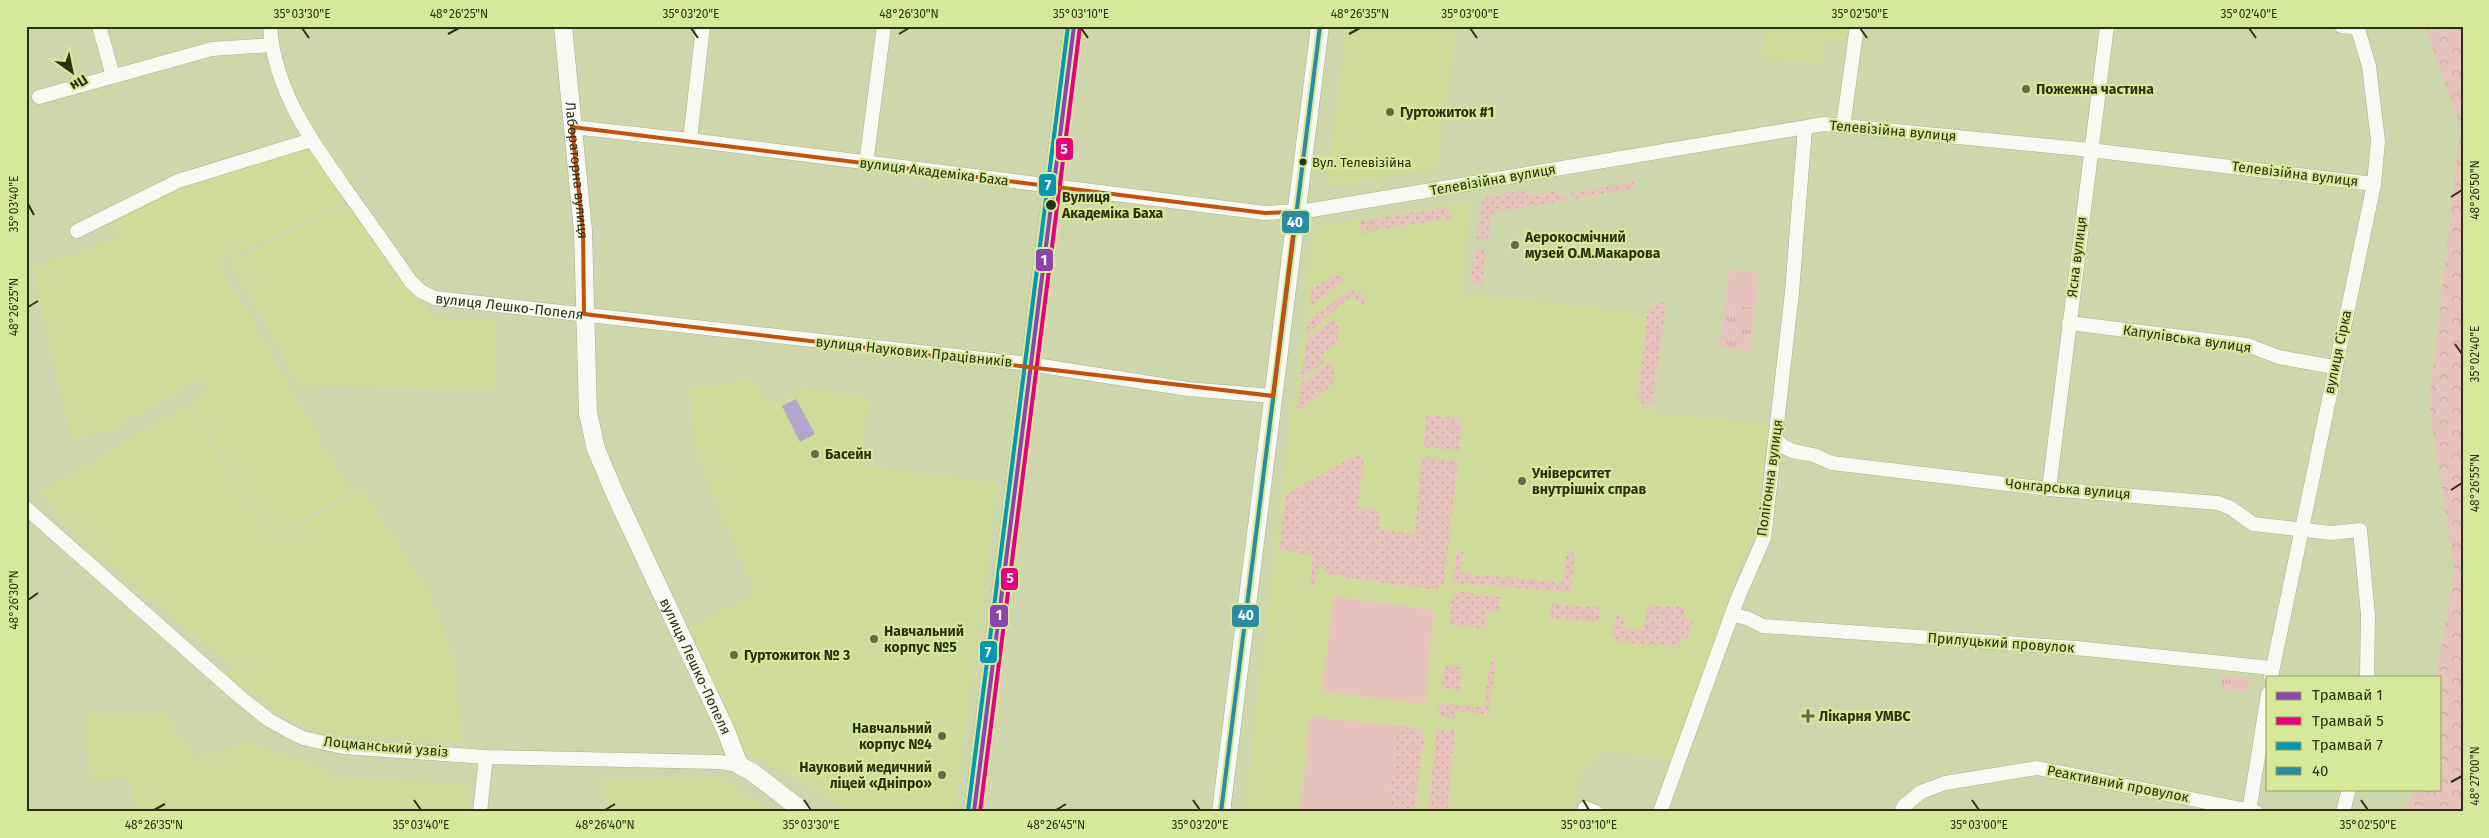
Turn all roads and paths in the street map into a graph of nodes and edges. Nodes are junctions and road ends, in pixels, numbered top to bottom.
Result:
1 (99, 26) edge
2 (270, 26) edge
3 (563, 26) edge
4 (703, 26) edge
5 (884, 26) edge
6 (1071, 26) edge
7 (1320, 26) edge
8 (1857, 26) edge
9 (2107, 26) edge
10 (2341, 26) edge
11 (2358, 27) edge
12 (271, 45) junction
13 (113, 76) junction
14 (39, 97) dead end
15 (1843, 126) junction
16 (572, 127) junction
17 (1805, 128) junction
18 (311, 140) junction
19 (690, 140) junction
20 (2090, 150) junction
21 (866, 164) junction
22 (2374, 184) junction
23 (1051, 187) junction
24 (1296, 212) junction
25 (77, 231) dead end
26 (584, 314) junction
27 (2069, 323) junction
28 (1028, 364) junction
29 (2334, 367) junction
30 (1273, 396) junction
31 (1776, 440) junction
32 (2049, 489) junction
33 (26, 508) edge
34 (2301, 528) junction
35 (1732, 615) junction
36 (2271, 672) edge
37 (2367, 676) edge
38 (2266, 708) edge
39 (486, 757) junction
40 (739, 765) junction
41 (2350, 790) edge
42 (2251, 811) edge
43 (480, 812) edge
44 (804, 812) edge
45 (972, 812) edge
46 (1221, 812) edge
47 (1584, 812) edge
48 (1596, 812) edge
49 (1660, 812) edge
50 (1901, 812) edge
51 (2343, 812) edge

1 - 13 street
2 - 12 street, вулиця Лешко-Попеля
3 - 16 main road, Лабораторна вулиця
4 - 19 street
5 - 21 street
6 - 23 street
7 - 24 main road
8 - 15 street
9 - 20 street, Ясна вулиця
10 - 11 street
11 - 22 street, вулиця Сірка
12 - 13 street
12 - 18 street, вулиця Лешко-Попеля
13 - 14 street
15 - 17 street, Телевізійна вулиця
15 - 20 street, Телевізійна вулиця
16 - 19 street, вулиця Академіка Баха
16 - 26 main road, Лабораторна вулиця
17 - 24 street, Телевізійна вулиця
17 - 31 street, Полігонна вулиця
18 - 25 street
18 - 26 street, вулиця Лешко-Попеля
19 - 21 street, вулиця Академіка Баха
20 - 22 street, Телевізійна вулиця
20 - 27 street, Ясна вулиця
21 - 23 street, вулиця Академіка Баха
22 - 29 street, вулиця Сірка
23 - 24 street, вулиця Академіка Баха
23 - 28 street
24 - 30 main road
26 - 28 street, вулиця Наукових Працівників
26 - 40 main road, вулиця Лешко-Попеля
27 - 29 street, Капулівська вулиця
27 - 32 street, Ясна вулиця
28 - 30 street, вулиця Наукових Працівників
28 - 45 street
29 - 34 street, вулиця Сірка
30 - 46 main road
31 - 32 street, Чонгарська вулиця
31 - 35 street, Полігонна вулиця
32 - 34 street, Чонгарська вулиця
33 - 39 street, Лоцманський узвіз
34 - 36 street, вулиця Сірка
34 - 37 street, Чонгарська вулиця
35 - 36 street, Прилуцький провулок
35 - 49 street, Полігонна вулиця
38 - 42 street
39 - 40 street, Лоцманський узвіз
39 - 43 street
40 - 44 main road
41 - 51 street
42 - 50 street, Реактивний провулок
47 - 48 street

